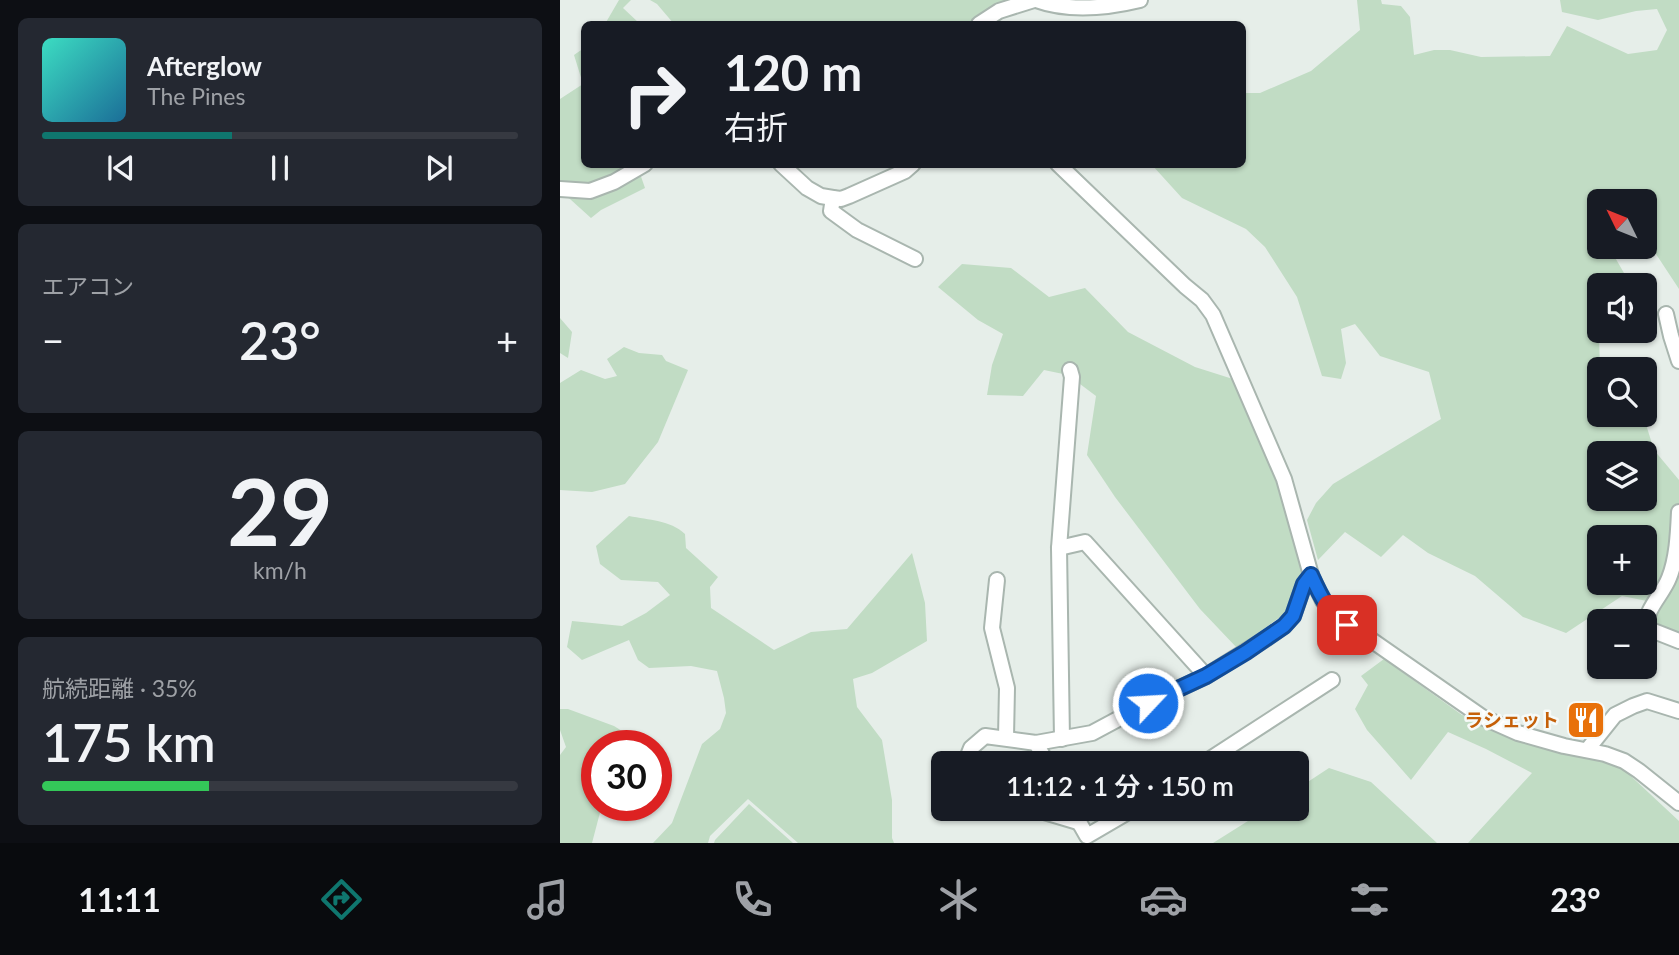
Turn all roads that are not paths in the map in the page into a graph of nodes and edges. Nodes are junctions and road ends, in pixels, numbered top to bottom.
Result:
1 (1031, 0) edge
2 (1140, 0) edge
3 (984, 21) edge
4 (638, 168) edge
5 (784, 168) edge
6 (909, 168) edge
7 (1062, 168) edge
8 (560, 189) edge
9 (833, 198) junction
10 (915, 259) dead end
11 (1666, 314) dead end
12 (1679, 361) edge
13 (1070, 370) dead end
14 (1679, 512) edge
15 (1059, 548) junction
16 (1311, 575) junction
17 (997, 580) dead end
18 (1679, 641) edge
19 (1206, 676) junction
20 (1332, 680) dead end
21 (1679, 711) edge
22 (1006, 737) junction
23 (1062, 739) junction
24 (1036, 743) junction
25 (1587, 750) junction
26 (970, 751) edge
27 (1040, 751) edge
28 (1223, 751) edge
29 (1679, 803) edge
30 (1078, 821) edge
31 (1113, 821) edge

1 - 2 street
1 - 3 street
4 - 8 street
5 - 9 street
6 - 9 street
7 - 16 street
9 - 10 street
11 - 12 street
13 - 15 street
14 - 18 street
15 - 19 street
15 - 23 street
16 - 19 street
16 - 25 street
17 - 22 street
19 - 23 street
20 - 28 street
21 - 25 street
22 - 24 street
22 - 26 street
23 - 24 street
24 - 27 street
25 - 29 street
30 - 31 street

